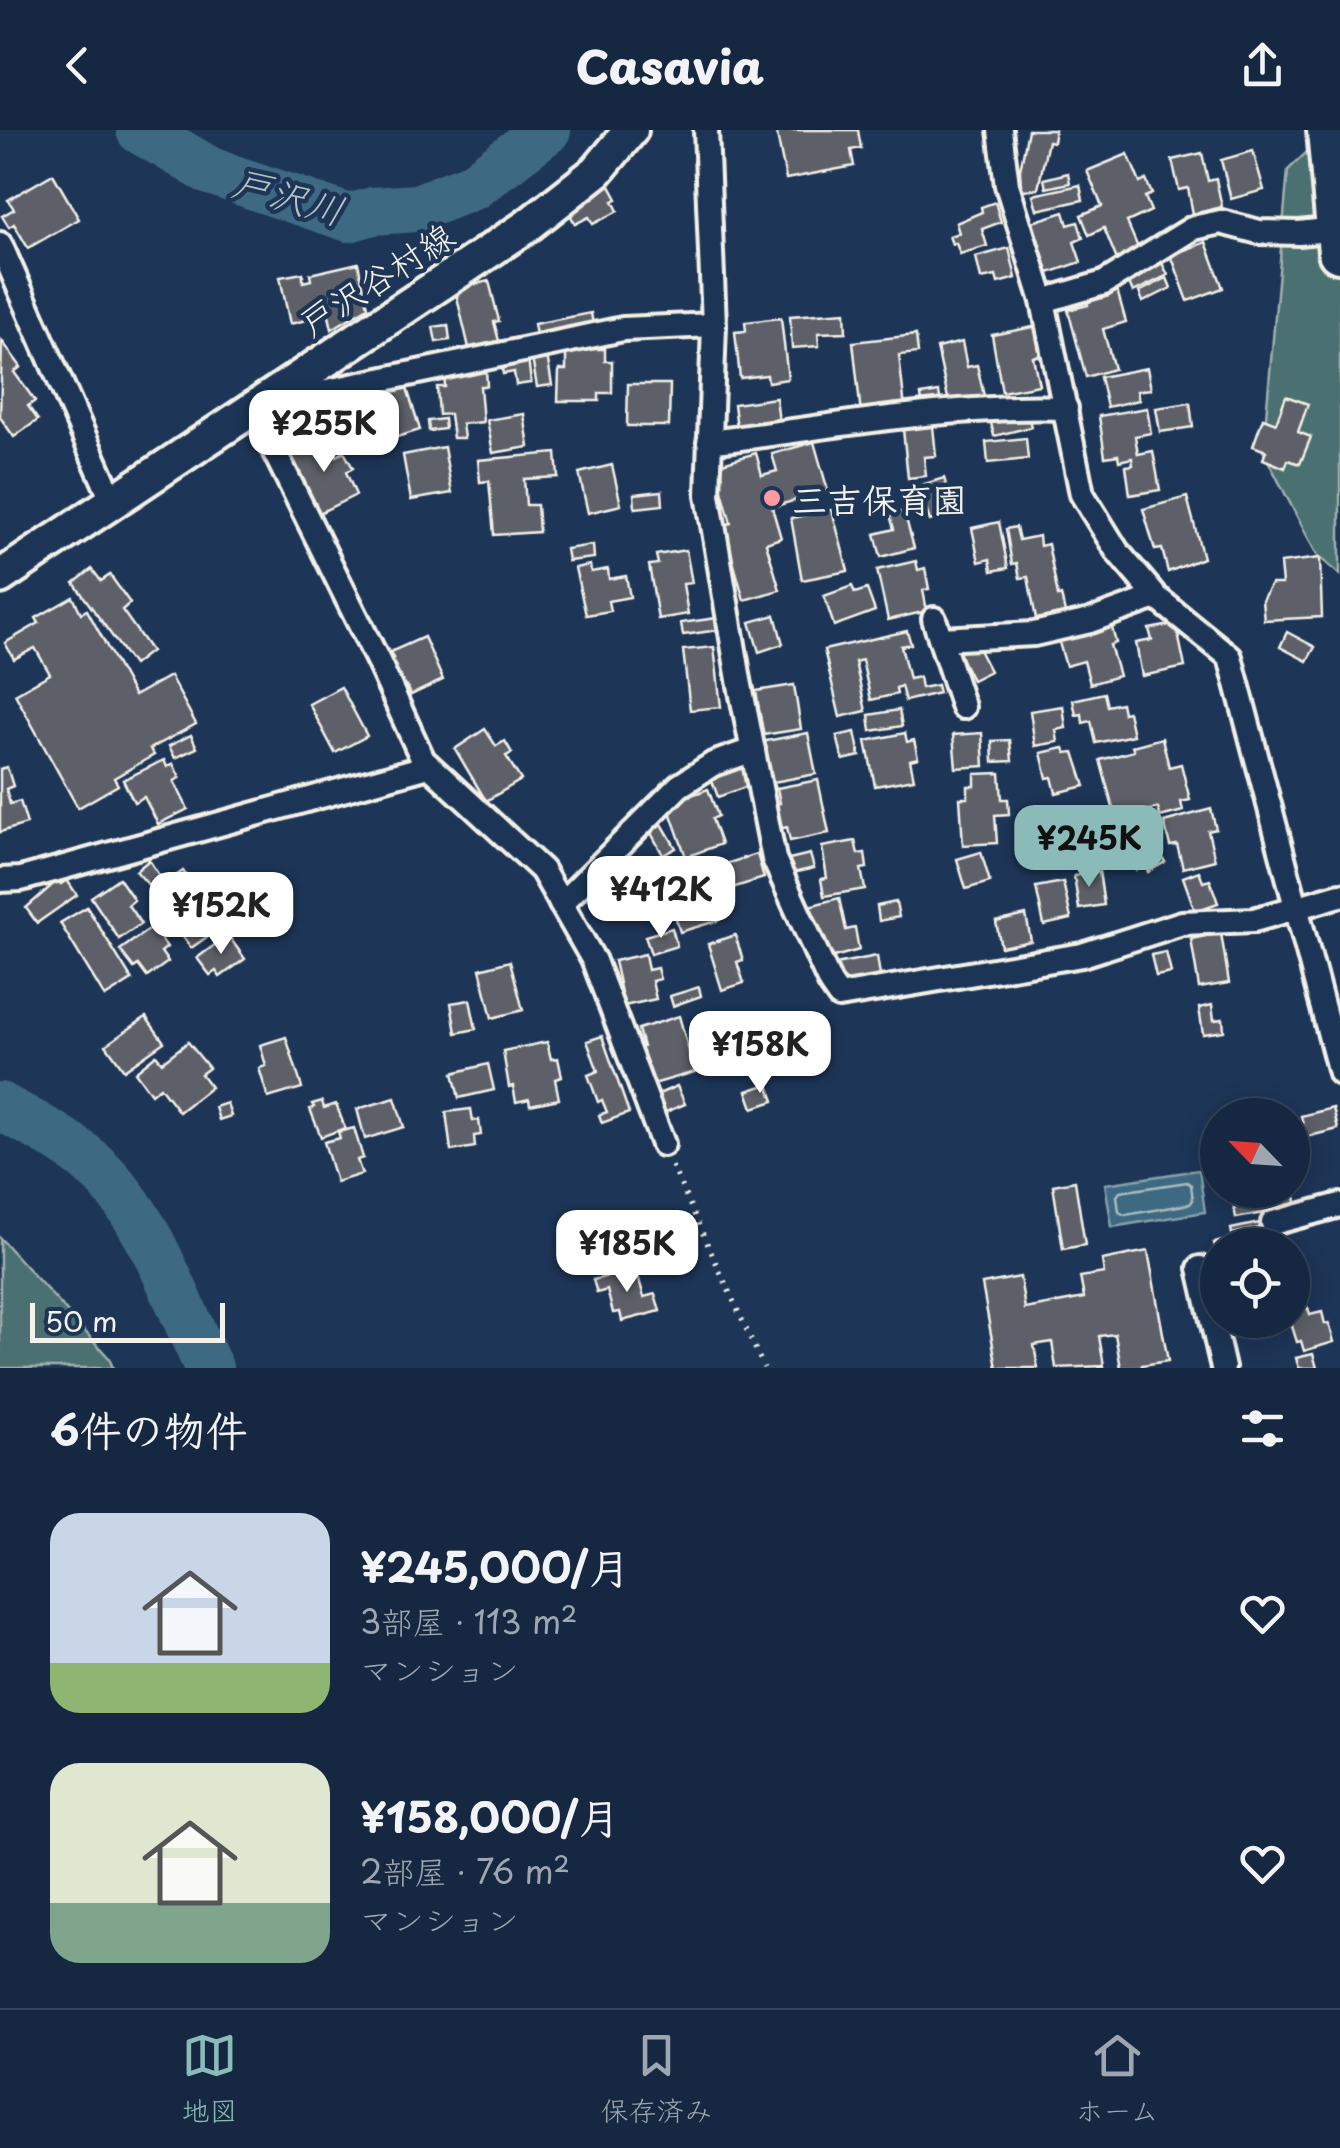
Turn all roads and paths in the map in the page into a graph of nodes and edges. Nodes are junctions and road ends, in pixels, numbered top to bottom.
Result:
1 (631, 130) edge
2 (706, 130) edge
3 (1000, 130) edge
4 (1328, 130) edge
5 (1338, 240) edge
6 (0, 244) edge
7 (1043, 301) junction
8 (714, 325) junction
9 (294, 380) junction
10 (253, 408) junction
11 (1066, 408) junction
12 (709, 442) junction
13 (114, 502) junction
14 (0, 577) edge
15 (1156, 597) junction
16 (963, 708) dead end
17 (753, 750) junction
18 (428, 766) junction
19 (0, 880) edge
20 (1340, 895) edge
21 (561, 904) junction
22 (1297, 905) junction
23 (1340, 1073) edge
24 (662, 1144) joint
25 (1340, 1205) edge
26 (1273, 1223) dead end
27 (1216, 1338) edge
28 (764, 1368) edge
29 (1223, 1368) edge

1 - 9 main road, 戸沢谷村線
2 - 8 street
3 - 7 street
4 - 5 highway
5 - 7 street
6 - 13 street
7 - 11 street
8 - 9 street
8 - 12 street
9 - 10 main road, 戸沢谷村線
10 - 13 main road, 戸沢谷村線
10 - 18 street
11 - 12 street
11 - 15 street
12 - 17 street
13 - 14 main road, 戸沢谷村線
15 - 16 street
15 - 22 street
17 - 21 street
17 - 22 street
18 - 19 street
18 - 21 street
20 - 22 street
21 - 24 street
22 - 23 street
24 - 28 path
25 - 26 street
27 - 29 street

